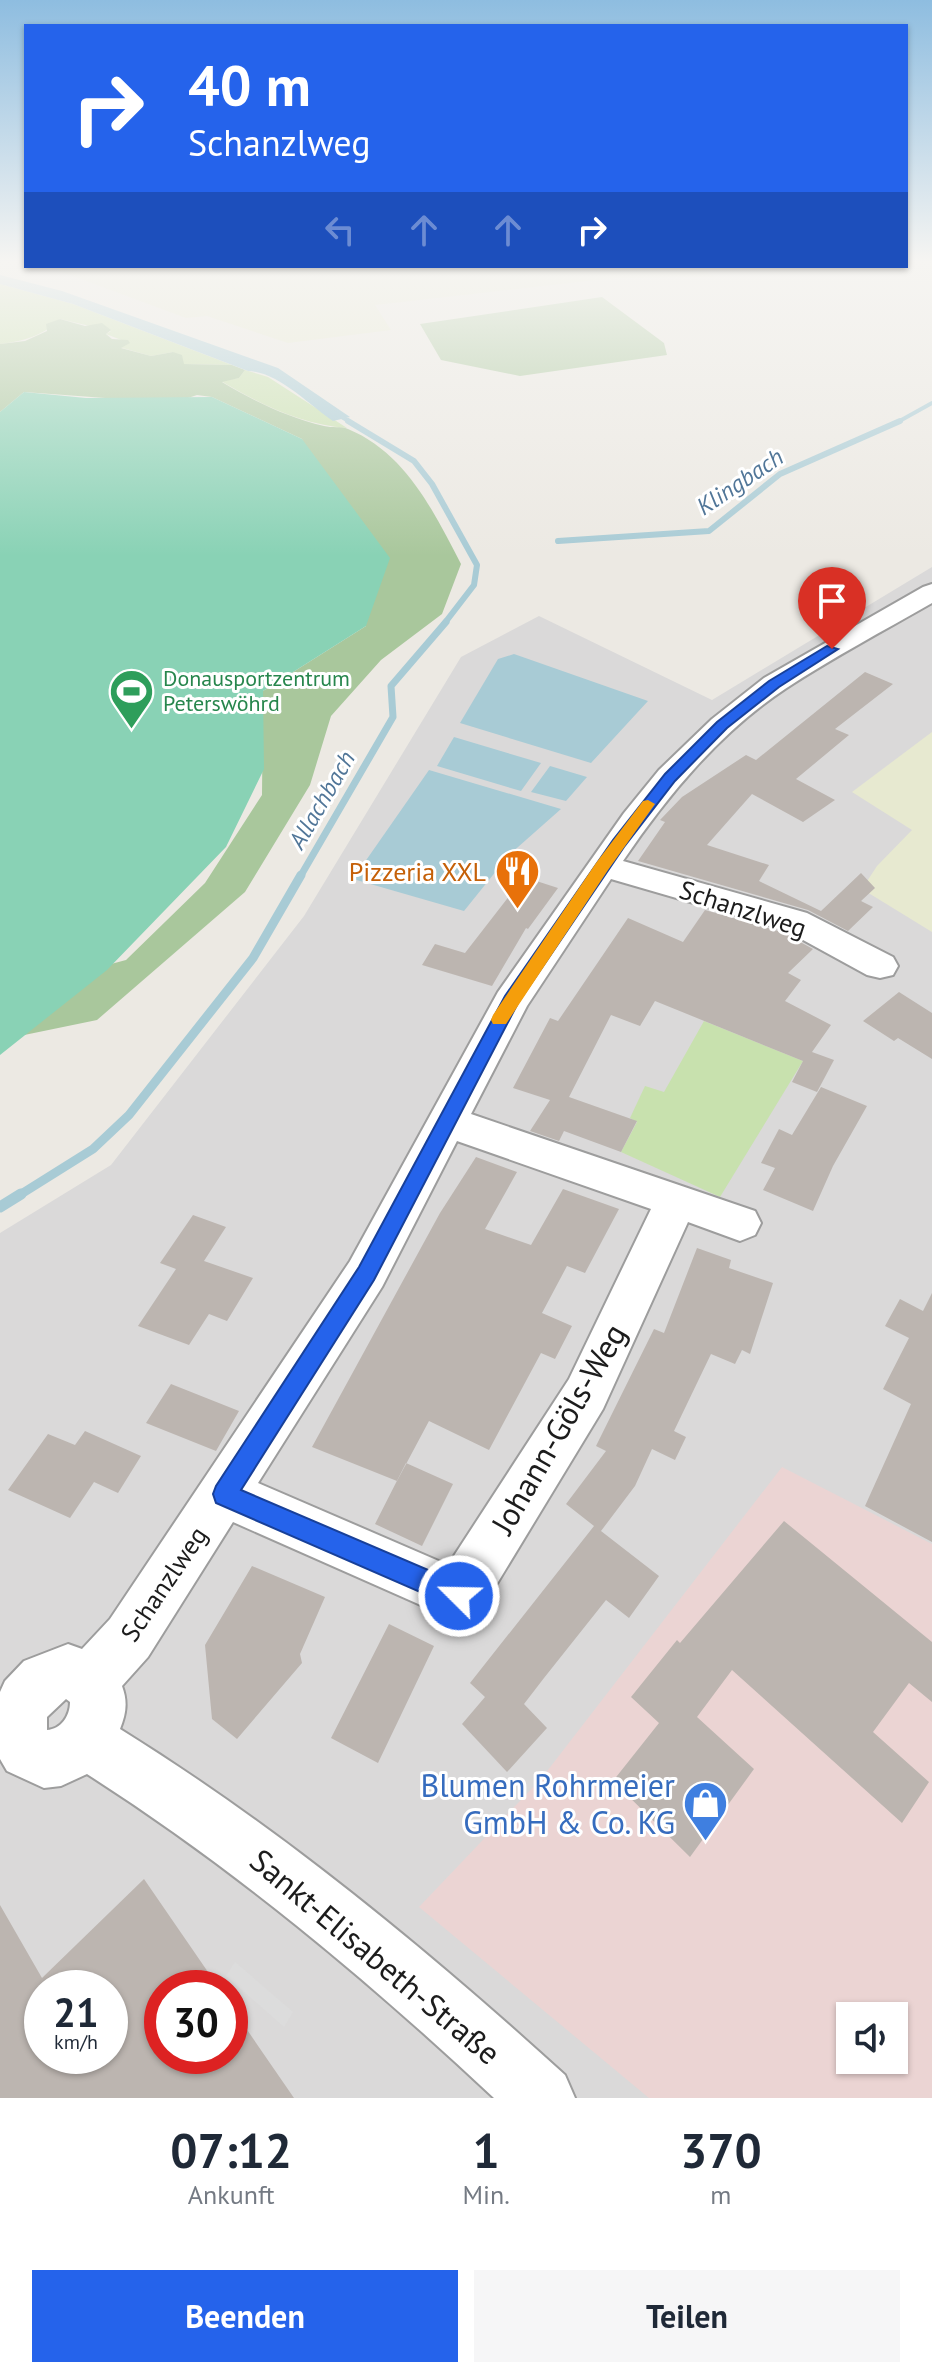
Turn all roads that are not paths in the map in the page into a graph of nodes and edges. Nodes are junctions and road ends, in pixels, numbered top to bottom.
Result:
1 (923, 606) edge
2 (602, 866) junction
3 (880, 966) dead end
4 (446, 1121) junction
5 (677, 1199) junction
6 (740, 1223) dead end
7 (225, 1494) junction
8 (90, 1681) junction
9 (85, 1740) junction
10 (10, 1745) edge
11 (542, 2098) edge

1 - 2 street, Schanzlweg
2 - 3 street, Schanzlweg
2 - 4 street, Schanzlweg
4 - 5 street
4 - 7 street, Schanzlweg
5 - 6 street
5 - 7 street, Johann-Göls-Weg
7 - 8 street, Schanzlweg
8 - 9 street
8 - 10 street
9 - 10 street
9 - 11 street, Sankt-Elisabeth-Straße

